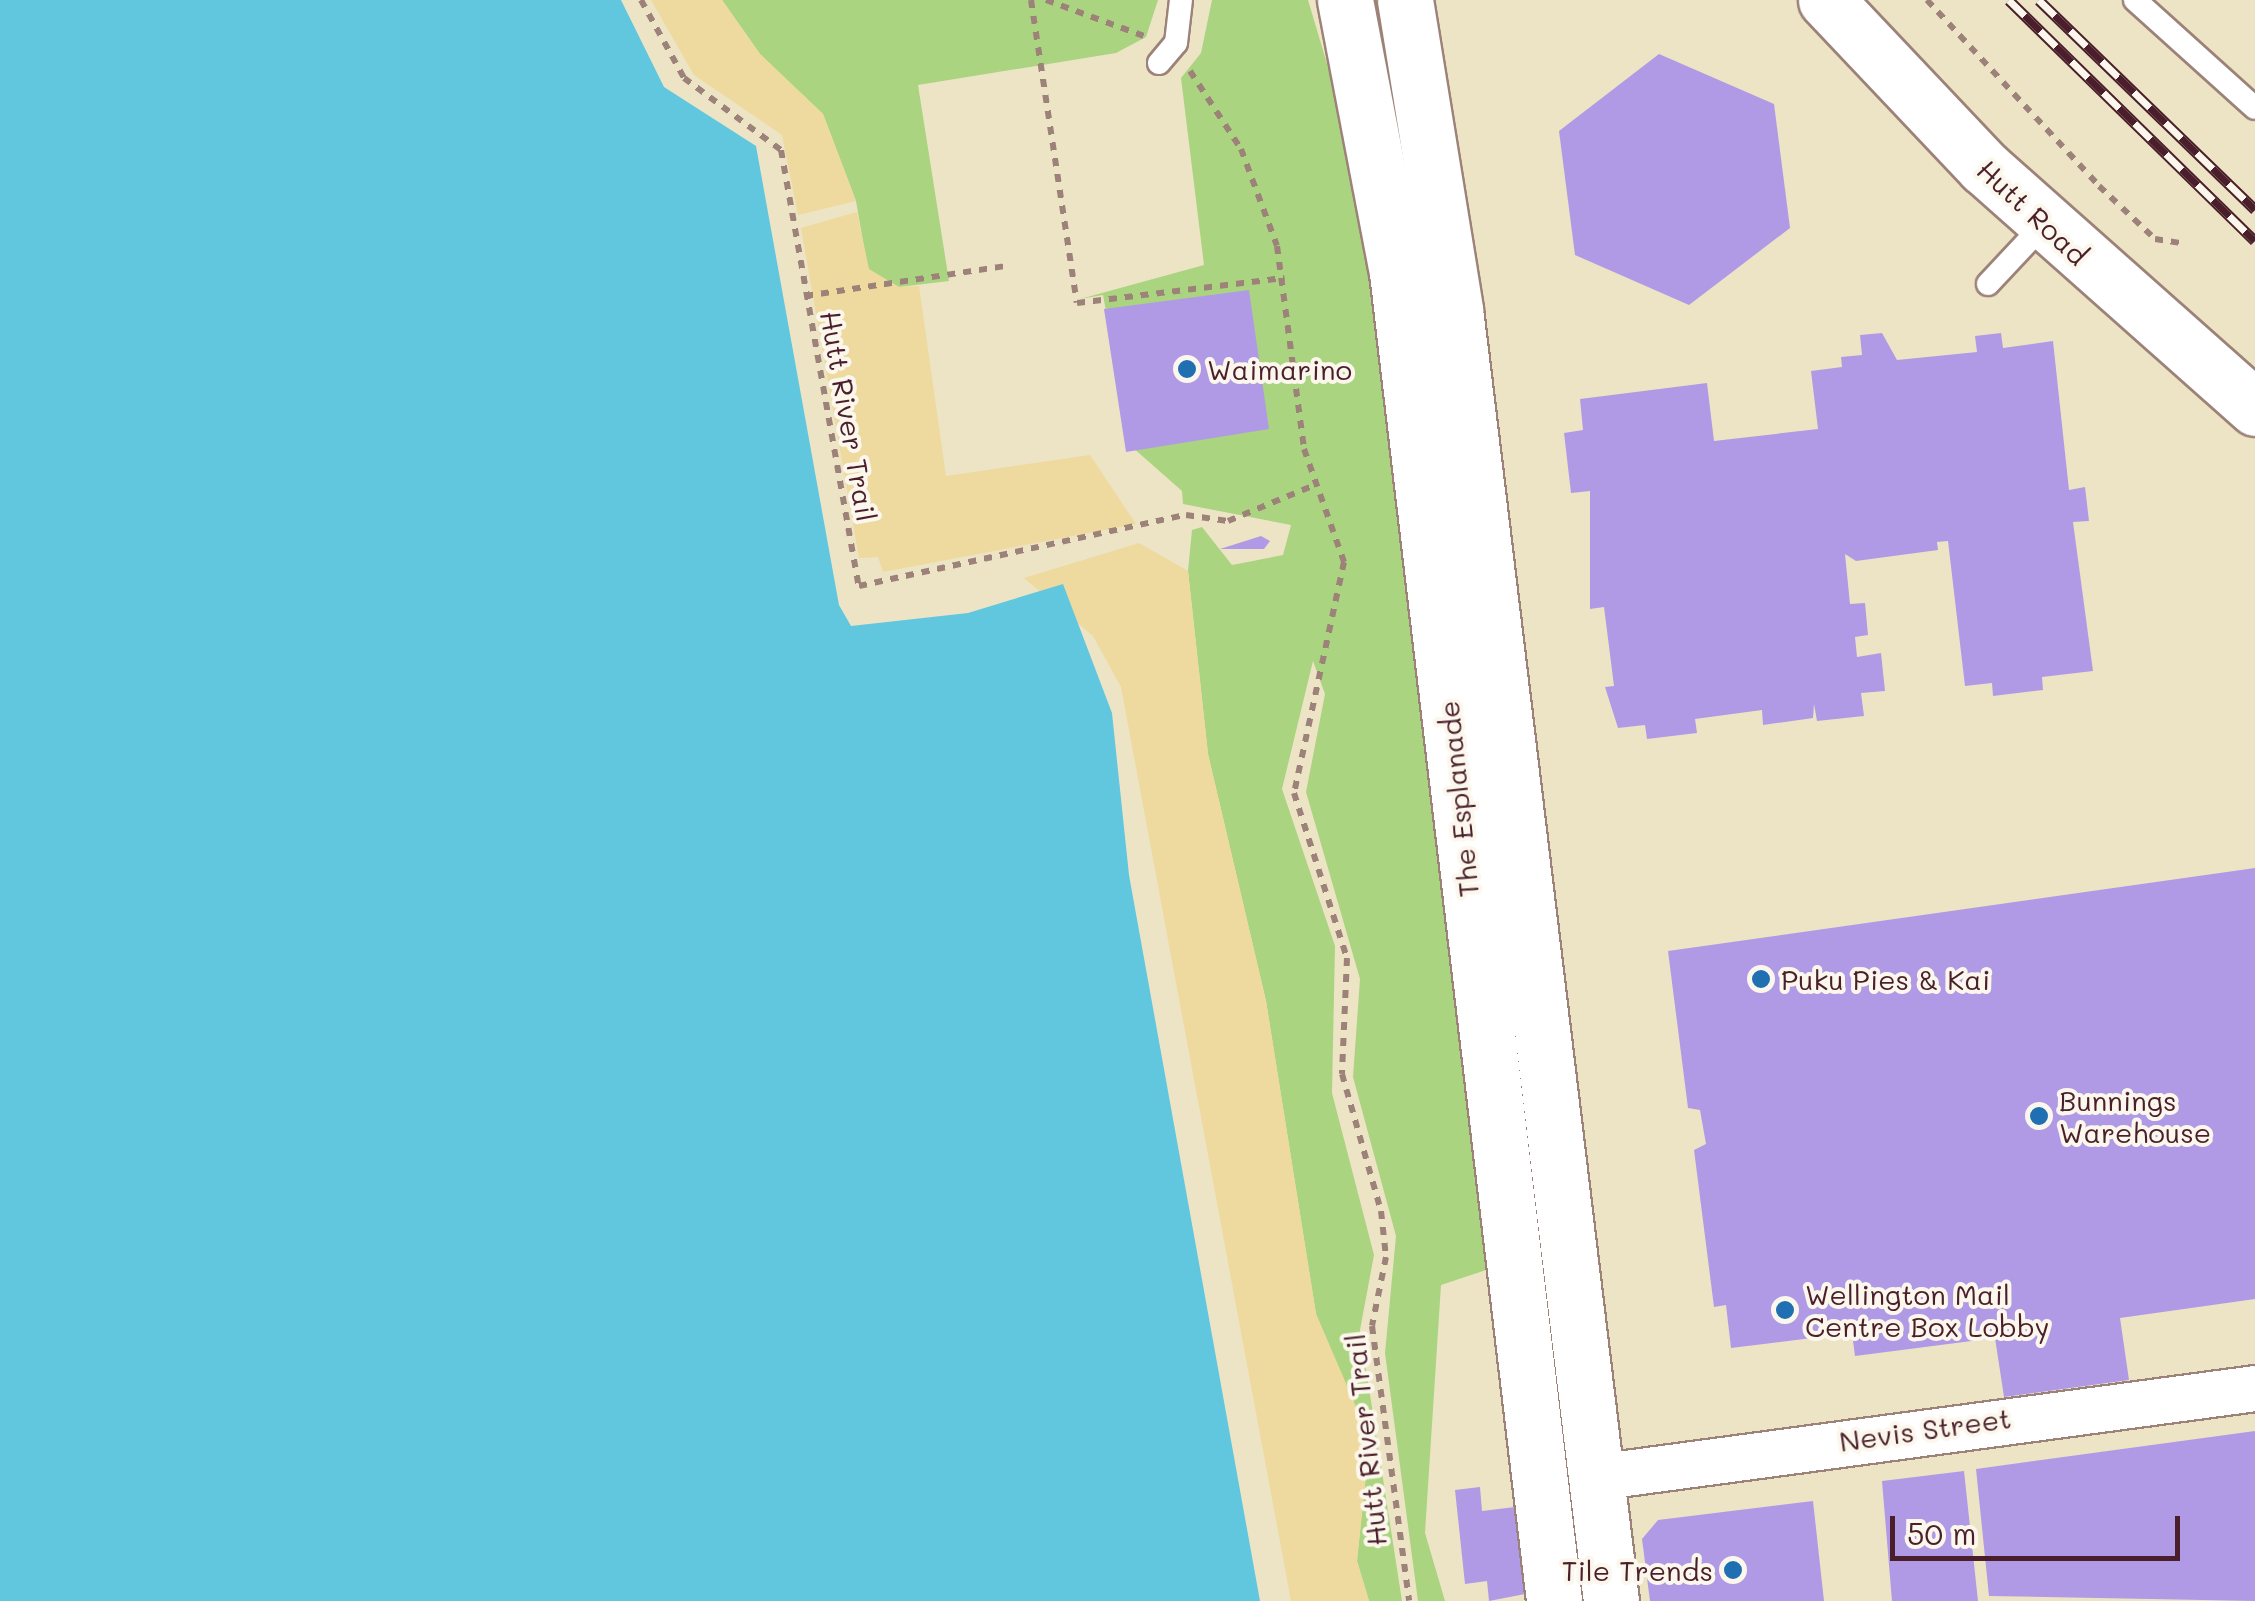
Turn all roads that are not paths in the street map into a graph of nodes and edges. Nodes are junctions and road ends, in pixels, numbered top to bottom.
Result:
1 (1181, 0) edge
2 (1346, 0) edge
3 (1405, 0) edge
4 (1826, 0) edge
5 (2136, 0) edge
6 (1159, 63) dead end
7 (2255, 108) edge
8 (2045, 223) junction
9 (1988, 284) dead end
10 (2255, 408) edge
11 (2255, 1388) edge
12 (1596, 1477) junction
13 (1554, 1601) edge
14 (1612, 1601) edge

1 - 6 lane
2 - 13 main road, The Esplanade
3 - 12 main road, The Esplanade
4 - 8 main road, Hutt Road
5 - 7 lane
8 - 9 lane
8 - 10 main road, Hutt Road
11 - 12 street, Nevis Street
12 - 14 main road, The Esplanade

